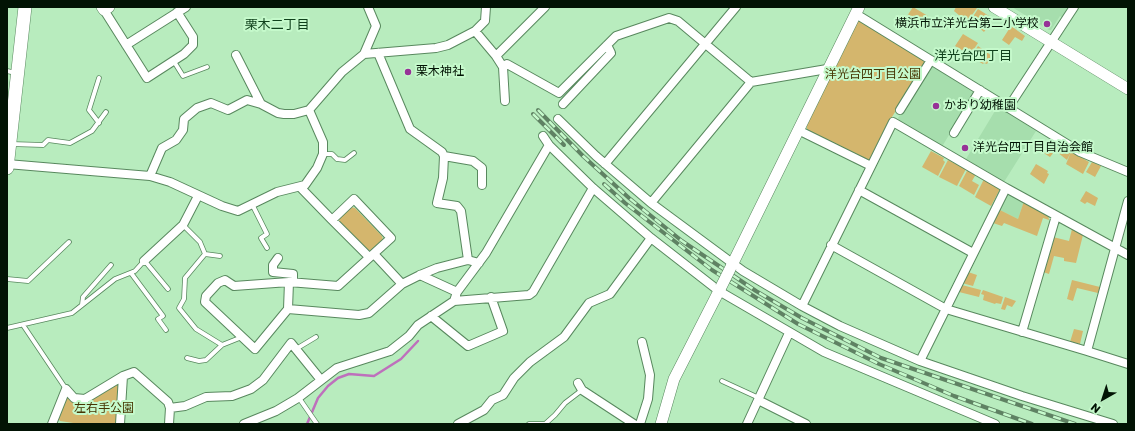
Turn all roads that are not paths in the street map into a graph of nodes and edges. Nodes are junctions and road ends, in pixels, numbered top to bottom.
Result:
1 (25, 7) edge
2 (186, 7) edge
3 (368, 7) edge
4 (486, 7) edge
5 (545, 7) edge
6 (736, 7) edge
7 (994, 7) edge
8 (1074, 7) edge
9 (105, 8) edge
10 (857, 10) edge
11 (177, 12) junction
12 (475, 32) junction
13 (1050, 43) junction
14 (705, 44) junction
15 (126, 45) junction
16 (607, 46) junction
17 (378, 53) junction
18 (364, 54) junction
19 (236, 55) dead end
20 (496, 56) junction
21 (172, 60) junction
22 (931, 60) junction
23 (207, 67) dead end
24 (503, 67) junction
25 (827, 69) junction
26 (13, 72) edge
27 (525, 75) junction
28 (99, 78) dead end
29 (751, 82) junction
30 (534, 88) dead end
31 (1128, 89) edge
32 (980, 90) junction
33 (505, 101) dead end
34 (260, 104) junction
35 (563, 104) dead end
36 (1008, 108) junction
37 (11, 110) edge
38 (309, 110) junction
39 (900, 110) dead end
40 (106, 112) dead end
41 (558, 119) dead end
42 (99, 123) junction
43 (798, 130) junction
44 (954, 133) dead end
45 (543, 136) dead end
46 (550, 144) junction
47 (354, 153) dead end
48 (8, 154) edge
49 (323, 154) junction
50 (444, 156) junction
51 (605, 164) junction
52 (871, 166) junction
53 (7, 168) edge
54 (1128, 172) edge
55 (150, 176) junction
56 (482, 185) dead end
57 (300, 187) junction
58 (593, 188) junction
59 (1006, 188) junction
60 (859, 190) junction
61 (198, 196) junction
62 (1128, 201) edge
63 (651, 203) junction
64 (252, 204) junction
65 (1056, 216) junction
66 (332, 220) junction
67 (183, 225) junction
68 (651, 238) junction
69 (69, 242) dead end
70 (831, 245) junction
71 (267, 248) dead end
72 (1115, 248) junction
73 (205, 254) junction
74 (972, 254) junction
75 (371, 255) junction
76 (1128, 255) edge
77 (220, 256) dead end
78 (278, 258) dead end
79 (468, 260) junction
80 (144, 261) junction
81 (479, 263) junction
82 (111, 265) dead end
83 (731, 265) junction
84 (131, 274) junction
85 (420, 275) junction
86 (7, 279) edge
87 (291, 282) junction
88 (402, 284) junction
89 (168, 289) dead end
90 (720, 289) junction
91 (456, 297) junction
92 (491, 297) junction
93 (82, 305) junction
94 (802, 306) junction
95 (288, 309) junction
96 (946, 309) junction
97 (430, 316) junction
98 (23, 325) junction
99 (7, 328) edge
100 (166, 330) dead end
101 (1022, 332) junction
102 (790, 333) junction
103 (242, 337) junction
104 (316, 337) dead end
105 (642, 342) dead end
106 (222, 345) junction
107 (296, 349) junction
108 (1088, 351) junction
109 (187, 358) dead end
110 (920, 361) junction
111 (1128, 364) edge
112 (123, 376) junction
113 (321, 380) junction
114 (722, 381) dead end
115 (580, 387) joint
116 (66, 389) junction
117 (298, 398) junction
118 (759, 399) junction
119 (170, 408) junction
120 (316, 423) edge
121 (52, 424) edge
122 (120, 424) edge
123 (169, 424) edge
124 (244, 424) edge
125 (458, 424) edge
126 (529, 424) edge
127 (634, 424) edge
128 (640, 424) edge
129 (660, 424) edge
130 (747, 424) edge
131 (806, 424) edge
132 (995, 424) edge
133 (1113, 424) edge

1 - 26 main road
2 - 11 street
3 - 18 street
4 - 12 street
5 - 20 street
6 - 14 street
7 - 13 street
8 - 13 street
9 - 15 street
10 - 22 street
10 - 25 street
11 - 15 street
11 - 21 street
12 - 17 street
12 - 20 street
13 - 31 street
13 - 36 street
14 - 16 street
14 - 29 street
14 - 51 street
15 - 21 street
16 - 27 street
16 - 35 street
17 - 18 street
17 - 50 street
18 - 38 street
19 - 34 street
20 - 24 street
21 - 23 lane
22 - 32 street
22 - 39 street
24 - 27 street
24 - 33 street
25 - 29 street
25 - 43 street
26 - 37 main road
27 - 30 street
28 - 42 lane
29 - 63 street
32 - 36 street
32 - 44 street
34 - 38 street
34 - 55 street
36 - 54 street
37 - 48 main road
38 - 49 street
40 - 42 lane
41 - 51 street
42 - 48 lane
43 - 52 street
43 - 83 street
45 - 46 street
46 - 58 street
46 - 81 street
47 - 49 lane
48 - 53 main road
48 - 55 street
49 - 57 street
50 - 56 street
50 - 79 street
51 - 63 street
52 - 59 street
52 - 60 street
55 - 61 street
57 - 64 street
57 - 66 street
58 - 68 street
58 - 92 street
59 - 65 street
59 - 74 street
60 - 70 street
60 - 74 street
61 - 64 street
61 - 67 street
62 - 72 street
63 - 83 street
64 - 71 lane
65 - 72 street
65 - 101 street
66 - 75 street
66 - 75 street
67 - 73 lane
67 - 80 street
68 - 90 street
68 - 125 street
69 - 86 lane
70 - 94 street
70 - 96 street
72 - 76 street
72 - 108 street
73 - 77 lane
73 - 106 lane
74 - 96 street
75 - 87 street
75 - 88 street
78 - 87 street
79 - 81 street
79 - 85 street
80 - 84 lane
80 - 89 lane
81 - 91 street
82 - 93 lane
83 - 90 street, bridge
83 - 94 street
84 - 93 lane
84 - 100 lane
85 - 88 street
85 - 91 street
87 - 95 street
87 - 103 street
88 - 95 street
90 - 102 street
90 - 129 street
91 - 92 street
91 - 97 street
92 - 97 street
93 - 98 lane
94 - 110 street
95 - 103 street
96 - 101 street
96 - 110 street
97 - 113 street
98 - 99 lane
98 - 116 lane
101 - 108 street
102 - 118 street
102 - 132 street
103 - 106 lane
104 - 107 lane
105 - 128 street
106 - 109 lane
107 - 113 street
107 - 119 street
108 - 111 street
110 - 133 street
112 - 116 street
112 - 119 street
112 - 122 street
113 - 117 street
114 - 118 lane
115 - 126 lane
115 - 127 street
116 - 121 street
117 - 120 lane
117 - 124 street
118 - 130 street
118 - 131 street
119 - 123 street

